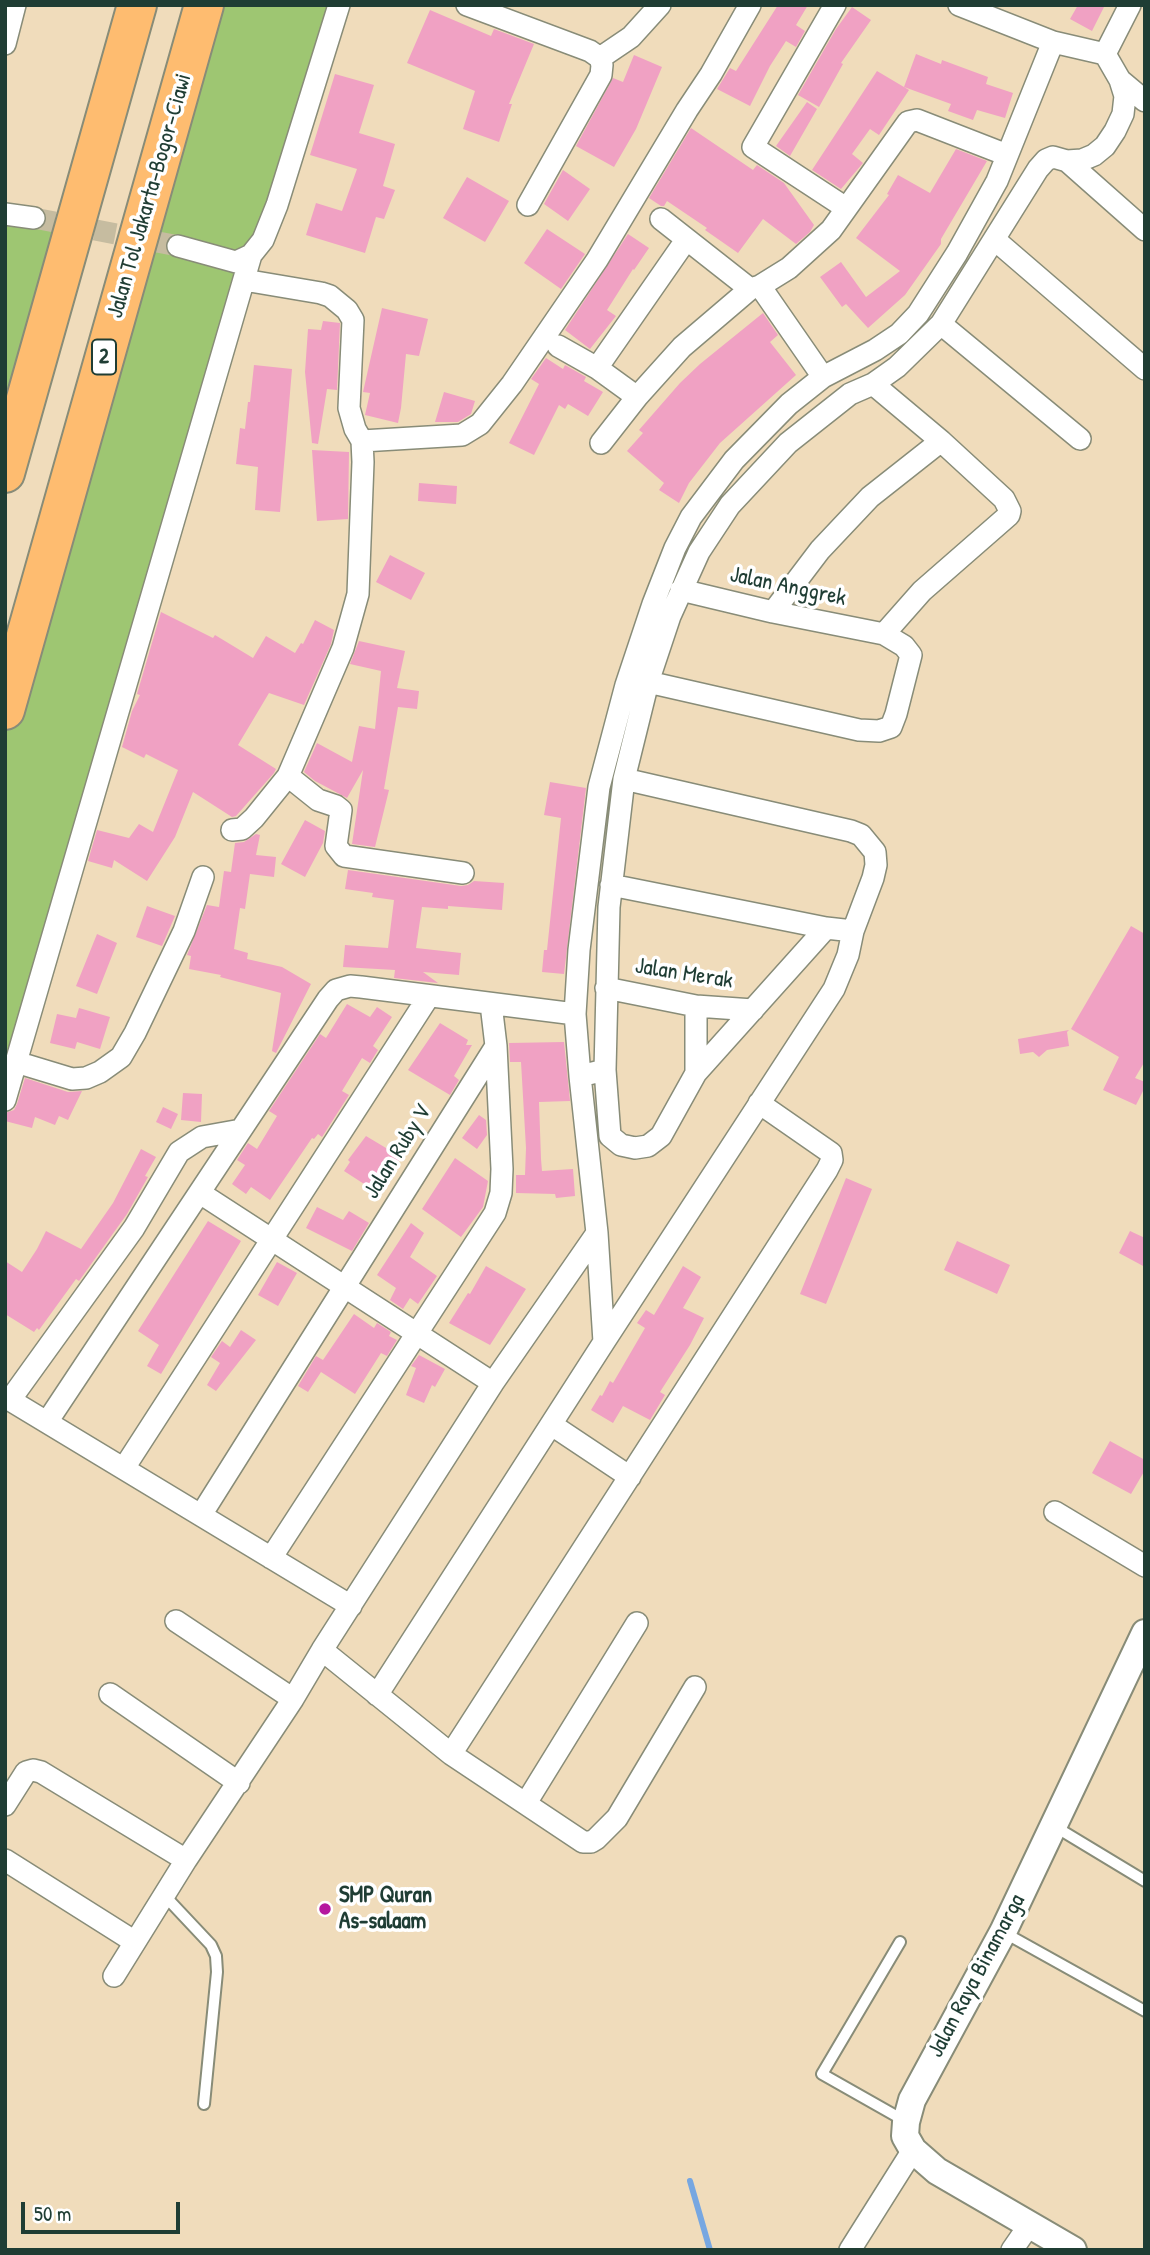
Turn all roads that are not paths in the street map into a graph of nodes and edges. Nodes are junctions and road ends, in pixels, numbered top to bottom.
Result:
1 (15, 5) edge
2 (136, 5) edge
3 (204, 5) edge
4 (339, 5) edge
5 (467, 5) edge
6 (660, 5) edge
7 (750, 5) edge
8 (835, 5) edge
9 (959, 5) edge
10 (1130, 5) edge
11 (1053, 42) junction
12 (5, 44) edge
13 (1105, 54) junction
14 (600, 58) junction
15 (1121, 80) junction
16 (1145, 101) edge
17 (1007, 155) junction
18 (1067, 161) junction
19 (528, 205) dead end
20 (846, 208) junction
21 (5, 214) edge
22 (34, 218) tunnel mouth
23 (661, 219) dead end
24 (1145, 230) edge
25 (994, 239) junction
26 (686, 240) junction
27 (178, 246) tunnel mouth
28 (251, 255) junction
29 (244, 280) junction
30 (755, 287) junction
31 (941, 324) junction
32 (558, 346) dead end
33 (597, 368) junction
34 (1145, 369) edge
35 (824, 377) junction
36 (873, 384) junction
37 (637, 397) junction
38 (1080, 439) dead end
39 (362, 441) junction
40 (941, 441) junction
41 (601, 443) dead end
42 (5, 473) edge
43 (681, 590) junction
44 (774, 612) junction
45 (884, 634) junction
46 (648, 682) junction
47 (5, 710) edge
48 (288, 776) junction
49 (624, 779) junction
50 (232, 830) dead end
51 (463, 873) dead end
52 (203, 877) dead end
53 (611, 885) junction
54 (826, 928) junction
55 (853, 931) junction
56 (606, 988) junction
57 (429, 996) junction
58 (491, 1004) junction
59 (696, 1006) junction
60 (753, 1010) junction
61 (575, 1014) junction
62 (496, 1046) junction
63 (16, 1062) junction
64 (605, 1070) junction
65 (696, 1073) junction
66 (580, 1076) junction
67 (5, 1100) edge
68 (759, 1103) junction
69 (241, 1130) junction
70 (201, 1193) junction
71 (597, 1233) junction
72 (271, 1238) junction
73 (344, 1286) junction
74 (417, 1334) junction
75 (604, 1342) junction
76 (493, 1383) junction
77 (8, 1398) edge
78 (47, 1422) junction
79 (552, 1425) junction
80 (124, 1468) junction
81 (630, 1477) junction
82 (1055, 1512) dead end
83 (201, 1516) junction
84 (271, 1558) junction
85 (1145, 1566) edge
86 (351, 1606) junction
87 (176, 1621) dead end
88 (637, 1623) dead end
89 (1145, 1633) edge
90 (323, 1650) junction
91 (695, 1687) dead end
92 (110, 1694) dead end
93 (377, 1695) junction
94 (293, 1699) junction
95 (451, 1754) junction
96 (239, 1783) junction
97 (526, 1803) junction
98 (5, 1805) edge
99 (1054, 1826) junction
100 (5, 1860) edge
101 (186, 1860) junction
102 (1145, 1881) edge
103 (164, 1895) junction
104 (1003, 1932) junction
105 (135, 1942) junction
106 (900, 1942) dead end
107 (114, 1976) dead end
108 (1145, 2011) edge
109 (204, 2104) dead end
110 (906, 2122) junction
111 (913, 2150) junction
112 (1030, 2224) junction
113 (850, 2250) edge
114 (1012, 2250) edge
115 (1073, 2250) edge

1 - 12 street
2 - 42 highway
3 - 47 highway, Jalan Tol Jakarta–Bogor–Ciawi / 2
4 - 28 street
5 - 14 street
6 - 14 street
7 - 39 street
8 - 20 street
9 - 11 street
10 - 13 street
11 - 13 street
11 - 17 street
13 - 15 street
14 - 19 street
15 - 16 street
15 - 18 street
17 - 20 street
17 - 35 street
18 - 24 street
18 - 25 street
20 - 30 street
21 - 22 street
23 - 26 street
25 - 31 street
25 - 34 street
26 - 30 street
26 - 33 street
27 - 28 street
28 - 29 street
29 - 39 street
29 - 63 street
30 - 35 street
30 - 37 street
31 - 36 street
31 - 38 street
32 - 33 street
33 - 37 street
35 - 61 street
36 - 40 street
36 - 43 street
37 - 41 street
39 - 48 street
40 - 44 street
40 - 45 street
43 - 44 street, Jalan Anggrek
43 - 46 street
44 - 45 street, Jalan Anggrek
45 - 46 street
46 - 49 street
48 - 50 street
48 - 51 street
49 - 53 street
49 - 55 street
52 - 63 street
53 - 54 street
53 - 56 street
54 - 55 street
54 - 60 street
55 - 68 street
56 - 59 street, Jalan Merak
56 - 64 street
57 - 58 street
57 - 69 street
57 - 72 street
58 - 61 street
58 - 62 street
59 - 60 street, Jalan Merak
59 - 65 street
60 - 65 street
61 - 66 street
62 - 73 street, Jalan Ruby V
62 - 74 street
63 - 67 street
64 - 65 street
64 - 66 street
66 - 71 street
68 - 75 street
68 - 81 street
69 - 70 street
69 - 77 street
70 - 72 street
70 - 78 street
71 - 75 street
71 - 76 street
72 - 73 street
72 - 80 street
73 - 74 street
73 - 83 street, Jalan Ruby V
74 - 76 street
74 - 84 street
75 - 79 street
76 - 86 street
77 - 78 street
78 - 80 street
79 - 81 street
79 - 93 street
80 - 83 street
81 - 95 street
82 - 85 street
83 - 84 street
84 - 86 street
86 - 90 street
87 - 94 street
88 - 97 street
89 - 99 street, Jalan Raya Binamarga
90 - 93 street
90 - 94 street
91 - 97 street
92 - 96 street
93 - 95 street
94 - 96 street
95 - 97 street
96 - 101 street
98 - 101 street
99 - 102 lane
99 - 104 street, Jalan Raya Binamarga
100 - 105 street
101 - 103 street
103 - 105 street
103 - 109 lane
104 - 108 lane
104 - 110 street, Jalan Raya Binamarga
105 - 107 street
106 - 110 lane
110 - 111 street
111 - 112 street
111 - 113 street
112 - 114 street
112 - 115 street

